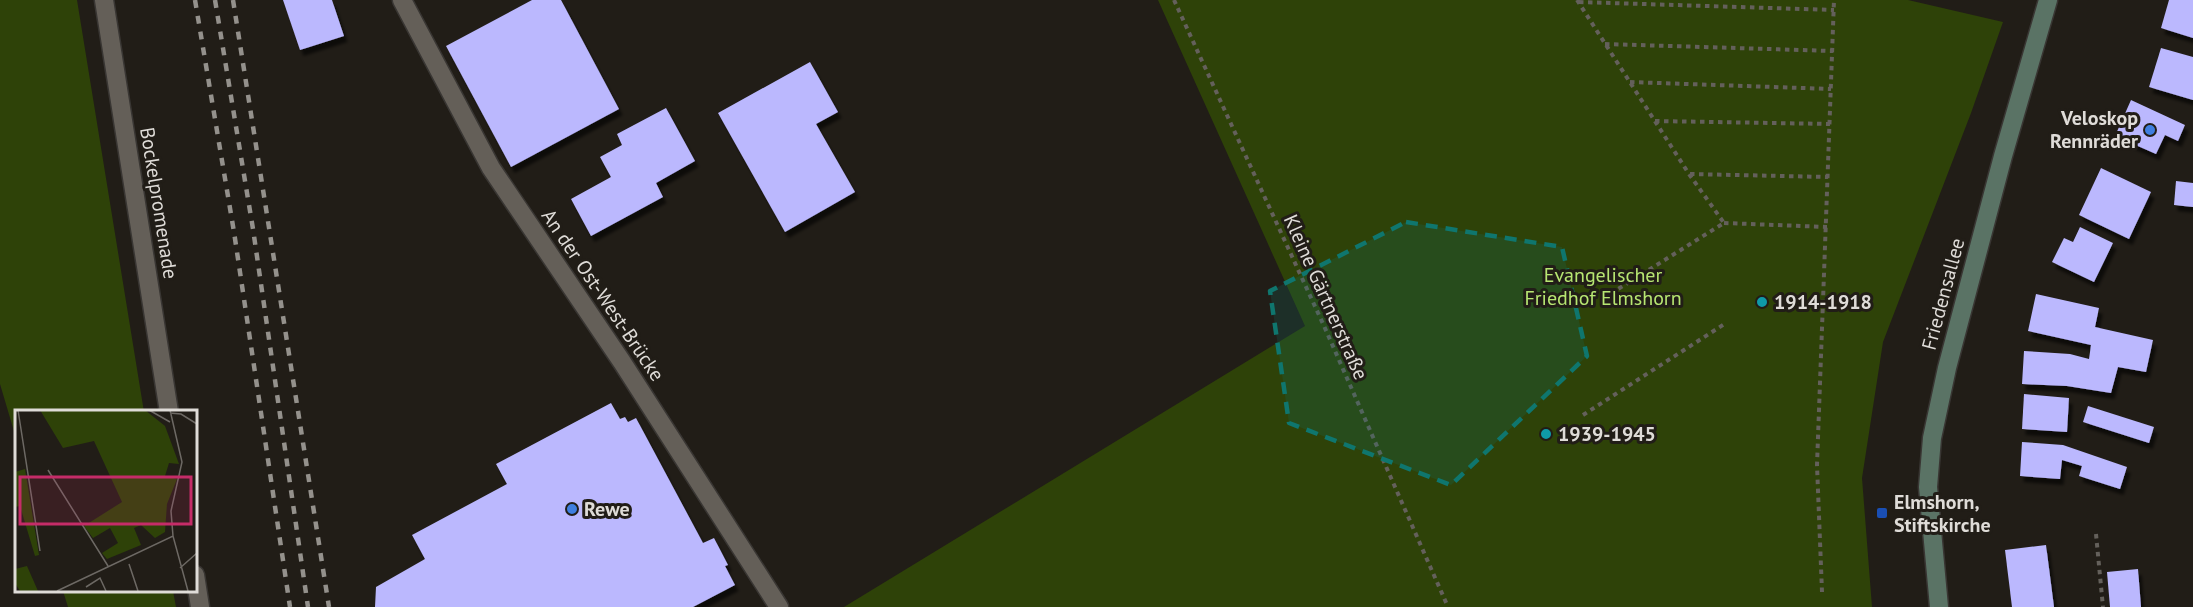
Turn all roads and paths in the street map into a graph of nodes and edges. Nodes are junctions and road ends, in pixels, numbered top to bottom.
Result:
1 (104, 0) edge
2 (402, 0) edge
3 (1174, 0) edge
4 (1834, 0) edge
5 (2048, 0) edge
6 (1578, 1) edge
7 (1834, 10) junction
8 (1605, 44) junction
9 (1833, 51) junction
10 (1630, 82) junction
11 (1831, 88) junction
12 (1655, 121) junction
13 (1830, 124) junction
14 (1689, 174) junction
15 (1828, 177) junction
16 (1724, 223) junction
17 (1827, 227) junction
18 (1602, 299) dead end
19 (1726, 323) dead end
20 (169, 410) edge
21 (1583, 415) dead end
22 (2096, 534) dead end
23 (196, 581) edge
24 (1822, 592) dead end
25 (200, 607) edge
26 (779, 607) edge
27 (1448, 607) edge
28 (1940, 607) edge
29 (2103, 607) edge

1 - 20 street, Bockelpromenade
2 - 26 street, An der Ost-West-Brücke
3 - 27 path, Kleine Gärtnerstraße
4 - 7 path
5 - 28 street, Friedensallee
6 - 7 path
6 - 8 path
7 - 9 path
8 - 9 path
8 - 10 path
9 - 11 path
10 - 11 path
10 - 12 path
11 - 13 path
12 - 13 path
12 - 14 path
13 - 15 path
14 - 15 path
14 - 16 path
15 - 17 path
16 - 17 path
16 - 18 path
17 - 24 path
19 - 21 path
22 - 29 path
23 - 25 street

